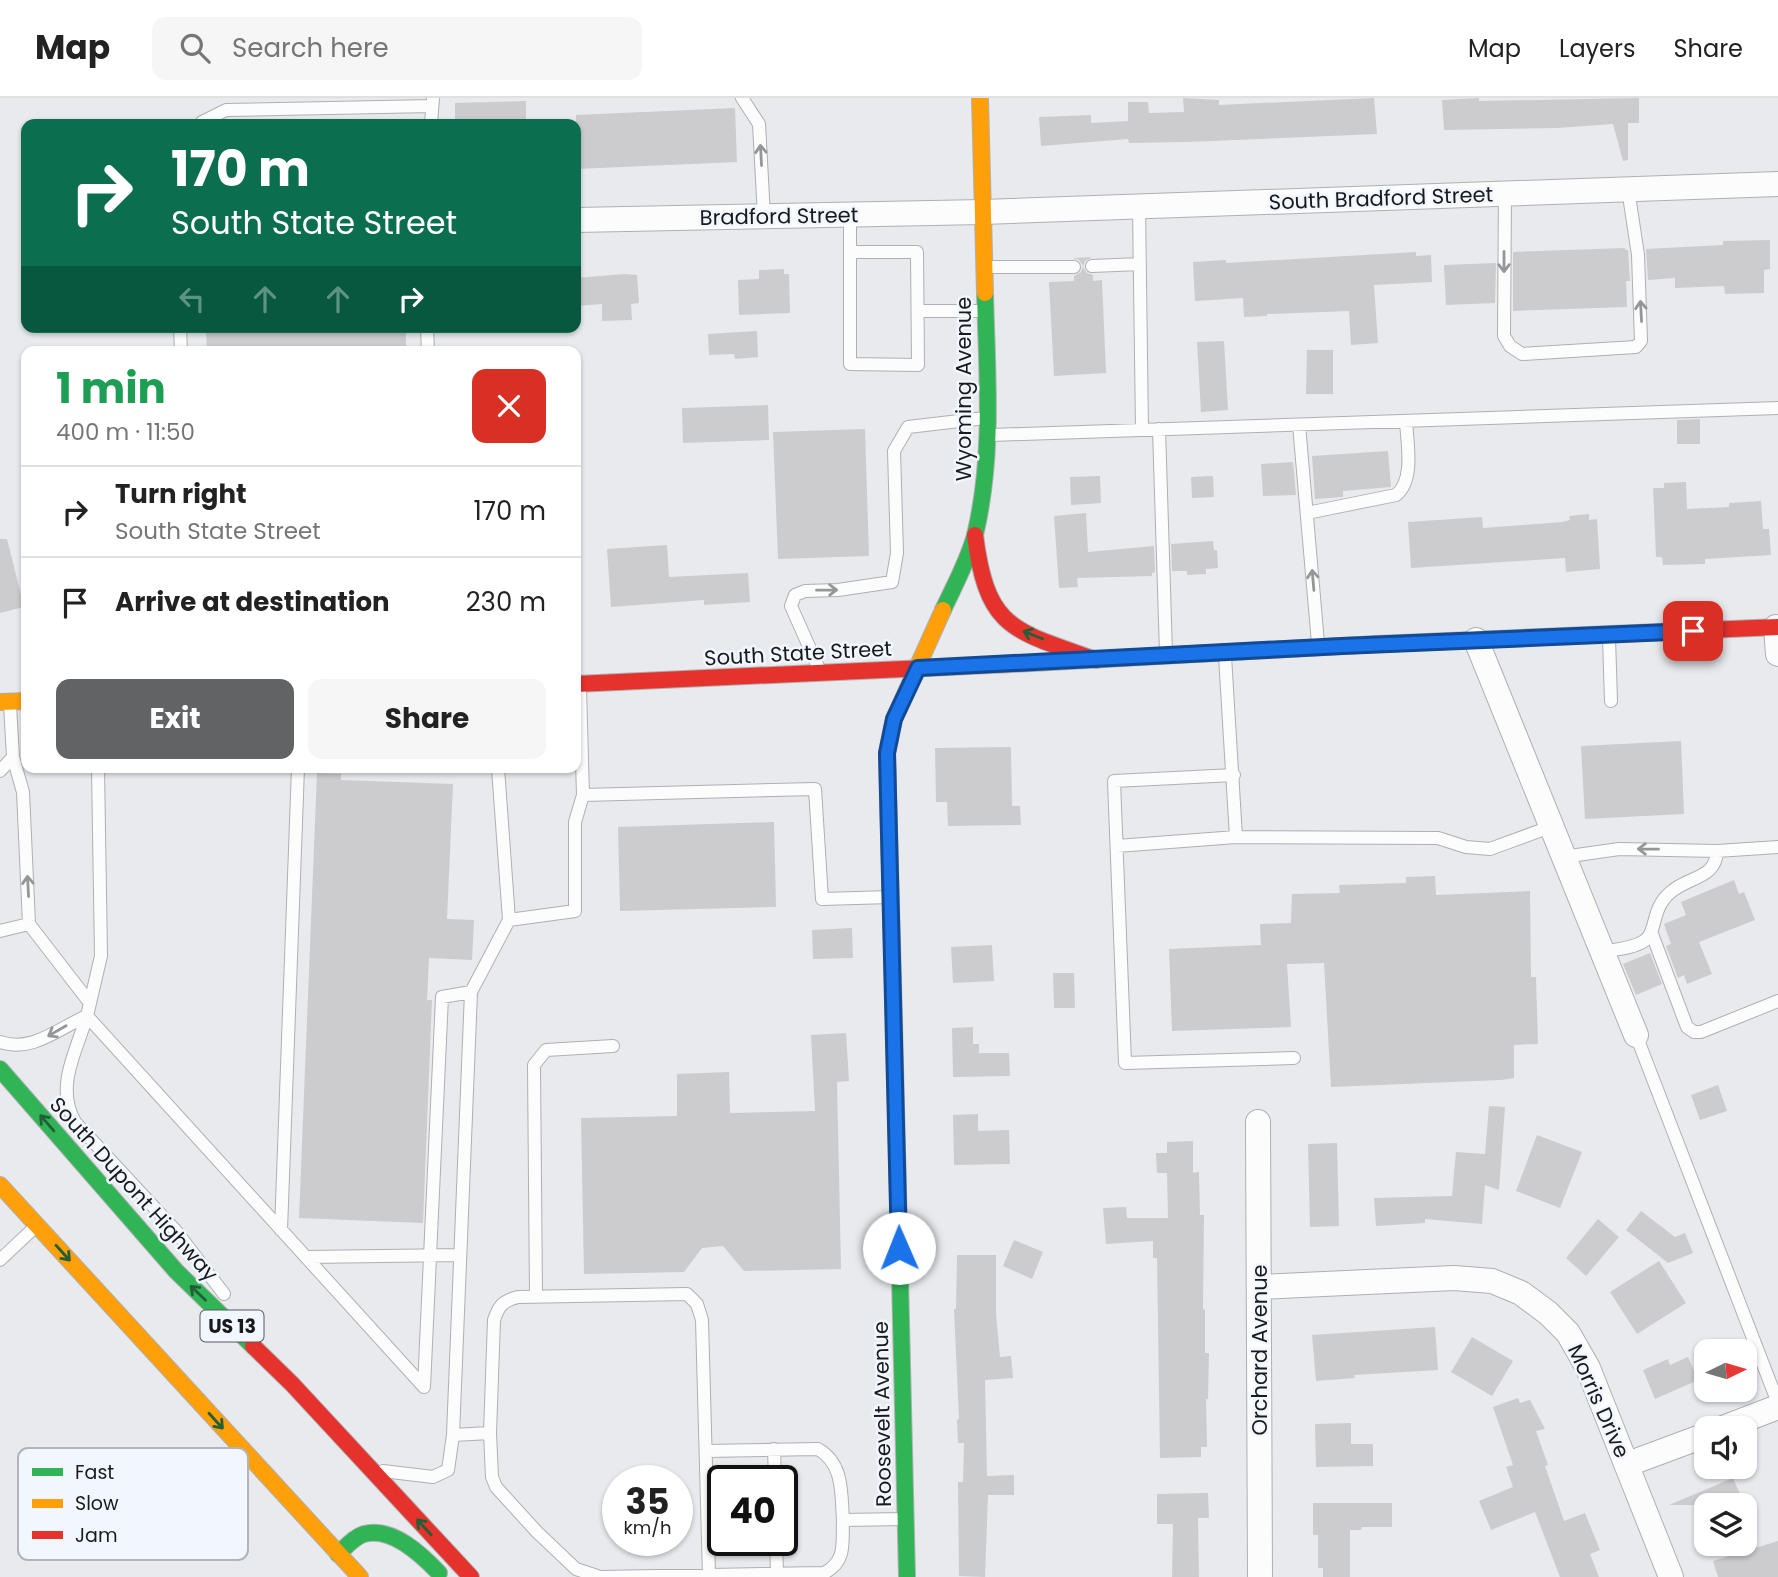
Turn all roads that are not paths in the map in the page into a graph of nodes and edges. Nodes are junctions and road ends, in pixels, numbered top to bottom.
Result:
1 (742, 98) edge
2 (980, 98) edge
3 (432, 102) edge
4 (208, 119) edge
5 (1778, 184) edge
6 (1628, 189) junction
7 (1504, 193) junction
8 (1139, 206) junction
9 (983, 212) junction
10 (850, 215) junction
11 (764, 216) junction
12 (581, 220) edge
13 (850, 252) junction
14 (1140, 264) junction
15 (984, 267) junction
16 (1074, 267) dead end
17 (1092, 267) dead end
18 (918, 311) junction
19 (985, 311) junction
20 (1778, 408) edge
21 (988, 418) junction
22 (1406, 421) junction
23 (1299, 425) junction
24 (1158, 429) junction
25 (1142, 430) junction
26 (988, 435) junction
27 (1307, 513) junction
28 (975, 533) junction
29 (1777, 627) edge
30 (1609, 635) junction
31 (1476, 640) junction
32 (1318, 647) junction
33 (1225, 652) junction
34 (1778, 654) edge
35 (1166, 656) junction
36 (1096, 660) junction
37 (918, 668) junction
38 (821, 673) junction
39 (581, 684) edge
40 (12, 701) edge
41 (1611, 701) dead end
42 (581, 751) edge
43 (13, 758) junction
44 (0, 771) edge
45 (98, 773) edge
46 (298, 773) edge
47 (498, 773) edge
48 (1234, 775) junction
49 (583, 795) junction
50 (1550, 827) junction
51 (1236, 837) junction
52 (1117, 846) junction
53 (1778, 847) edge
54 (1717, 851) junction
55 (1563, 857) junction
56 (890, 897) junction
57 (509, 920) junction
58 (30, 924) junction
59 (0, 931) edge
60 (1652, 934) junction
61 (1602, 952) junction
62 (471, 992) junction
63 (1778, 1001) edge
64 (88, 1010) junction
65 (1636, 1035) joint
66 (0, 1042) edge
67 (614, 1046) dead end
68 (1294, 1058) dead end
69 (0, 1069) edge
70 (1258, 1122) dead end
71 (49, 1149) dead end
72 (0, 1185) edge
73 (37, 1225) junction
74 (281, 1230) junction
75 (429, 1255) junction
76 (460, 1255) junction
77 (306, 1257) junction
78 (0, 1260) edge
79 (176, 1272) junction
80 (1259, 1287) junction
81 (536, 1296) junction
82 (234, 1307) dead end
83 (243, 1318) dead end
84 (292, 1384) junction
85 (1778, 1405) edge
86 (1752, 1416) edge
87 (490, 1433) junction
88 (453, 1434) junction
89 (1694, 1439) edge
90 (241, 1448) edge
91 (774, 1449) junction
92 (706, 1451) junction
93 (248, 1456) edge
94 (1628, 1464) junction
95 (775, 1465) edge
96 (369, 1469) junction
97 (905, 1519) junction
98 (842, 1520) junction
99 (338, 1554) junction
100 (776, 1556) edge
101 (777, 1574) junction
102 (640, 1576) edge
103 (686, 1576) edge
104 (709, 1576) edge
105 (360, 1577) edge
106 (443, 1577) edge
107 (471, 1577) edge
108 (907, 1577) edge
109 (1260, 1577) edge
110 (1671, 1577) edge

11 -> 1 lane
2 - 9 main road, Wyoming Avenue
3 - 4 lane
5 - 6 street, South Bradford Street
6 - 7 street, South Bradford Street
7 -> 6 lane
7 - 8 street, South Bradford Street
8 - 9 street, South Bradford Street
8 - 14 lane
9 - 10 street, Bradford Street
9 - 15 main road, Wyoming Avenue
10 - 11 street, Bradford Street
10 - 13 lane
11 - 12 street, Bradford Street
13 - 18 lane
13 - 18 lane
14 - 17 lane
14 - 25 lane
15 - 16 lane
15 - 19 main road, Wyoming Avenue
18 - 19 lane
19 - 21 main road, Wyoming Avenue
20 - 22 lane
21 - 26 main road, Wyoming Avenue
38 -> 21 lane
22 - 23 lane
22 - 27 lane
23 - 24 lane
23 - 27 lane
24 - 25 lane
24 - 35 lane
25 - 26 lane
26 - 28 main road, Wyoming Avenue
32 -> 27 lane
36 -> 28 main road
28 - 37 main road, Wyoming Avenue
29 - 30 main road, South State Street
29 - 34 street
30 - 31 main road, South State Street
30 - 41 lane
31 - 32 main road, South State Street
31 - 50 street
32 - 33 main road, South State Street
33 - 35 main road, South State Street
33 - 48 lane
35 - 36 main road, South State Street
36 - 37 main road, South State Street
37 - 38 main road, South State Street
37 - 56 main road, Roosevelt Avenue
38 - 39 main road, South State Street
40 - 43 lane
42 - 49 lane
43 - 44 lane
58 -> 43 lane
45 - 64 lane
46 - 74 lane
47 - 57 lane
48 - 51 lane
48 - 52 lane
49 - 56 lane
49 - 57 lane
50 - 51 lane
50 - 55 street
51 - 52 lane
52 - 68 lane
53 - 54 lane
54 -> 55 lane
54 - 60 lane
55 - 61 street
56 - 97 main road, Roosevelt Avenue
57 - 62 lane
58 - 59 lane
58 - 64 lane
60 - 61 lane
60 - 63 lane
61 - 65 street
62 - 75 lane
62 - 76 lane
64 -> 66 lane
64 - 74 lane
64 - 82 lane
65 - 85 lane
67 - 81 lane
79 -> 69 main road, South Dupont Highway / US 13
70 - 80 street, Orchard Avenue
71 - 79 main road
72 - 73 main road
73 - 78 lane
73 -> 90 main road
74 - 77 lane
75 - 76 lane
75 - 77 lane
75 - 77 lane
76 - 88 lane
84 -> 79 main road, South Dupont Highway / US 13
80 - 94 street, Morris Drive
80 - 109 street, Orchard Avenue
81 - 87 lane
81 - 92 lane
83 - 84 lane
84 - 96 main road, South Dupont Highway / US 13
85 - 86 street
87 - 88 lane
87 - 102 lane
88 - 96 lane
89 - 94 street
91 - 92 lane
91 - 95 lane
91 - 98 lane
92 - 104 lane
93 -> 99 main road
94 - 110 street, Morris Drive
107 -> 96 main road, South Dupont Highway / US 13
97 - 98 lane
97 - 108 main road, Roosevelt Avenue
98 - 101 lane
99 - 105 main road
99 - 106 main road
100 - 101 lane
101 - 104 lane
102 - 103 lane
103 - 104 lane

